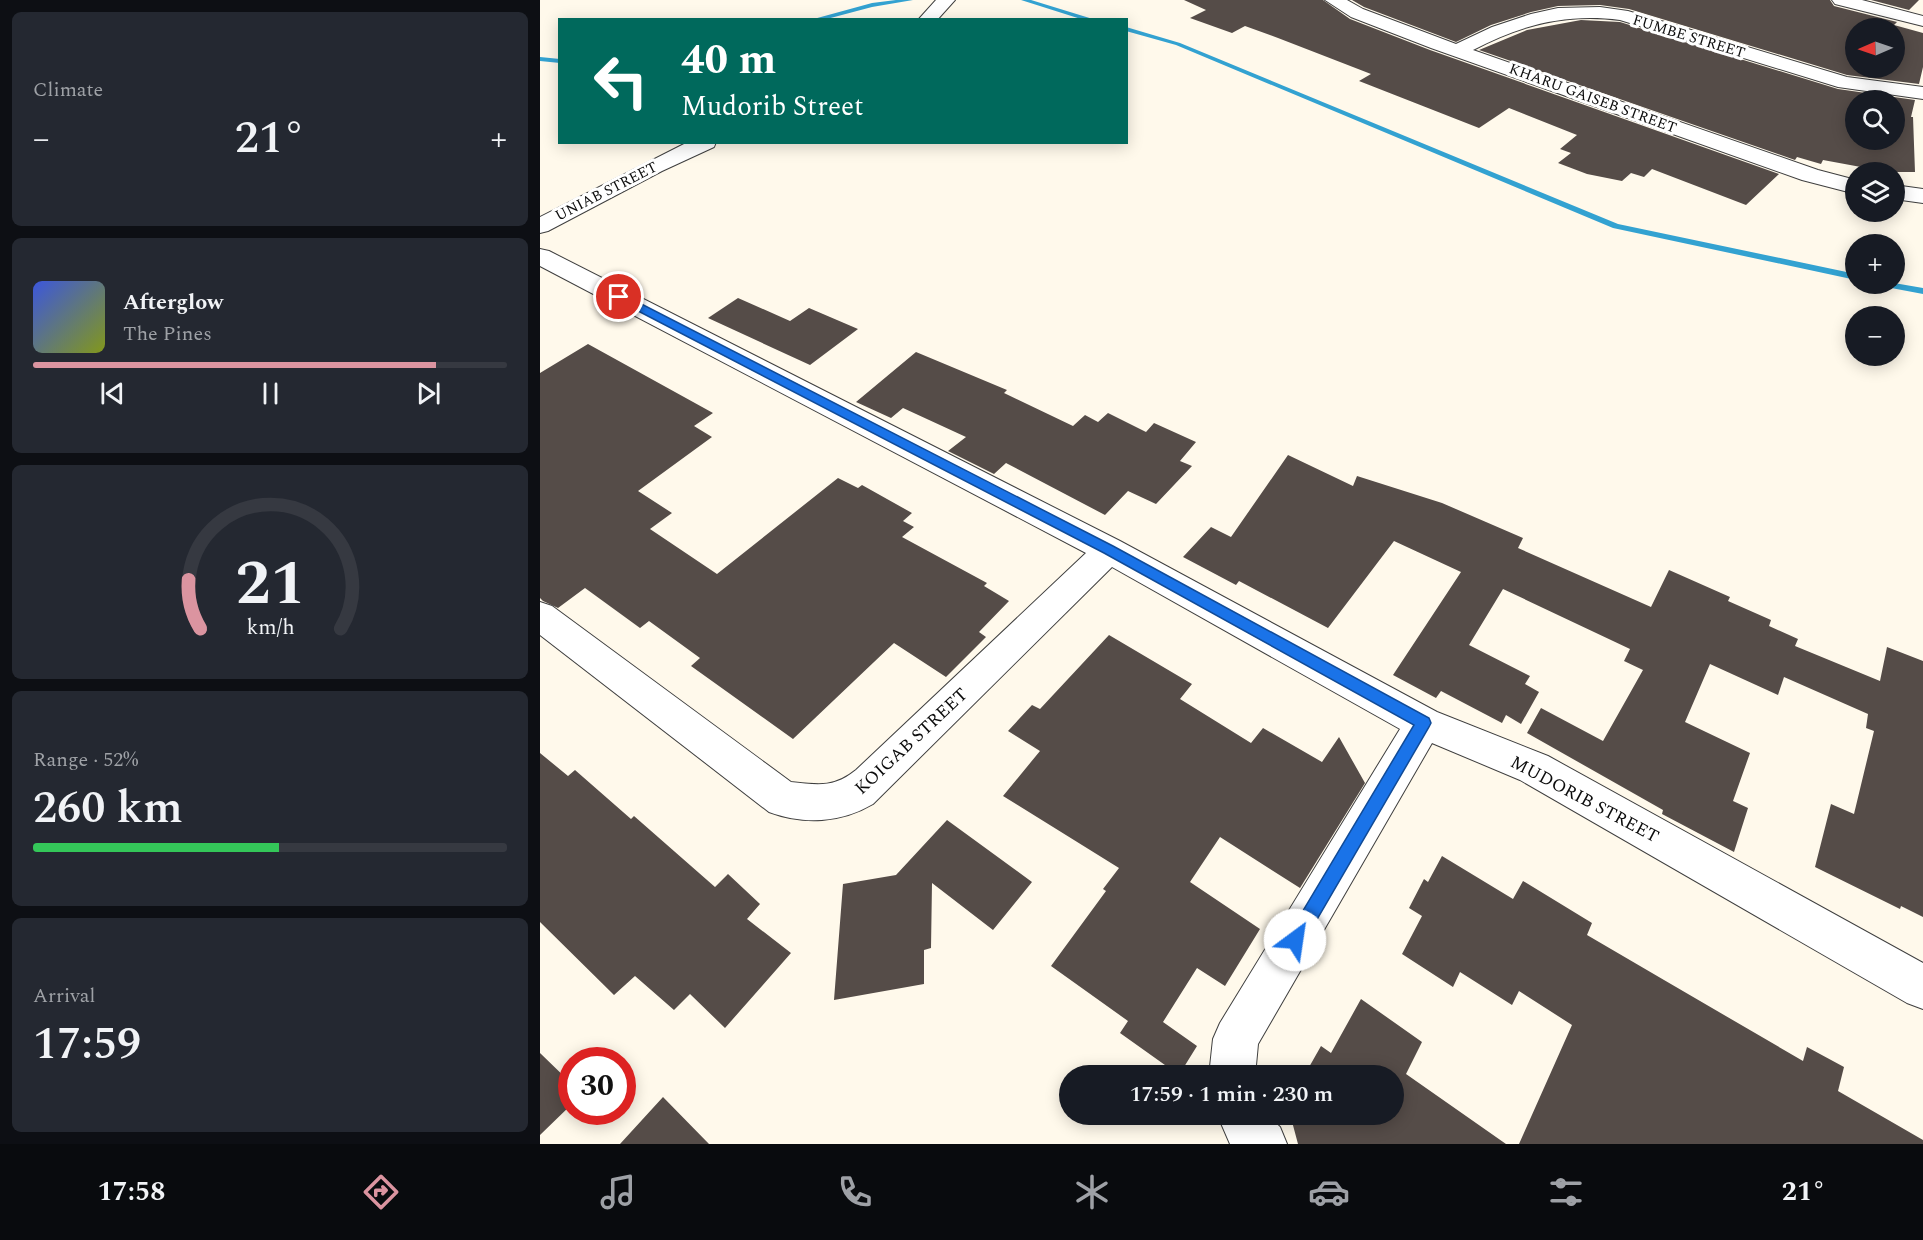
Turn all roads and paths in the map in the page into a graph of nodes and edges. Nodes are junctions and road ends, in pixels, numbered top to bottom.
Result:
1 (946, 0) edge
2 (1334, 0) edge
3 (1841, 0) edge
4 (929, 18) edge
5 (1923, 21) edge
6 (1459, 50) junction
7 (1923, 93) edge
8 (702, 144) edge
9 (1845, 184) edge
10 (1905, 193) edge
11 (1923, 195) edge
12 (540, 226) edge
13 (540, 256) edge
14 (1108, 550) junction
15 (540, 616) edge
16 (1424, 723) junction
17 (1923, 987) edge
18 (1233, 1065) edge
19 (1246, 1125) edge
20 (1263, 1144) edge

1 - 4 street
2 - 6 street, KHARU GAISEB STREET
3 - 5 street
6 - 7 street, FUMBE STREET
6 - 9 street, KHARU GAISEB STREET
8 - 12 street, UNIAB STREET
10 - 11 street
13 - 14 street, MUDORIB STREET
14 - 15 street, KOIGAB STREET
14 - 16 street, MUDORIB STREET
16 - 17 street, MUDORIB STREET
16 - 18 street
19 - 20 street

